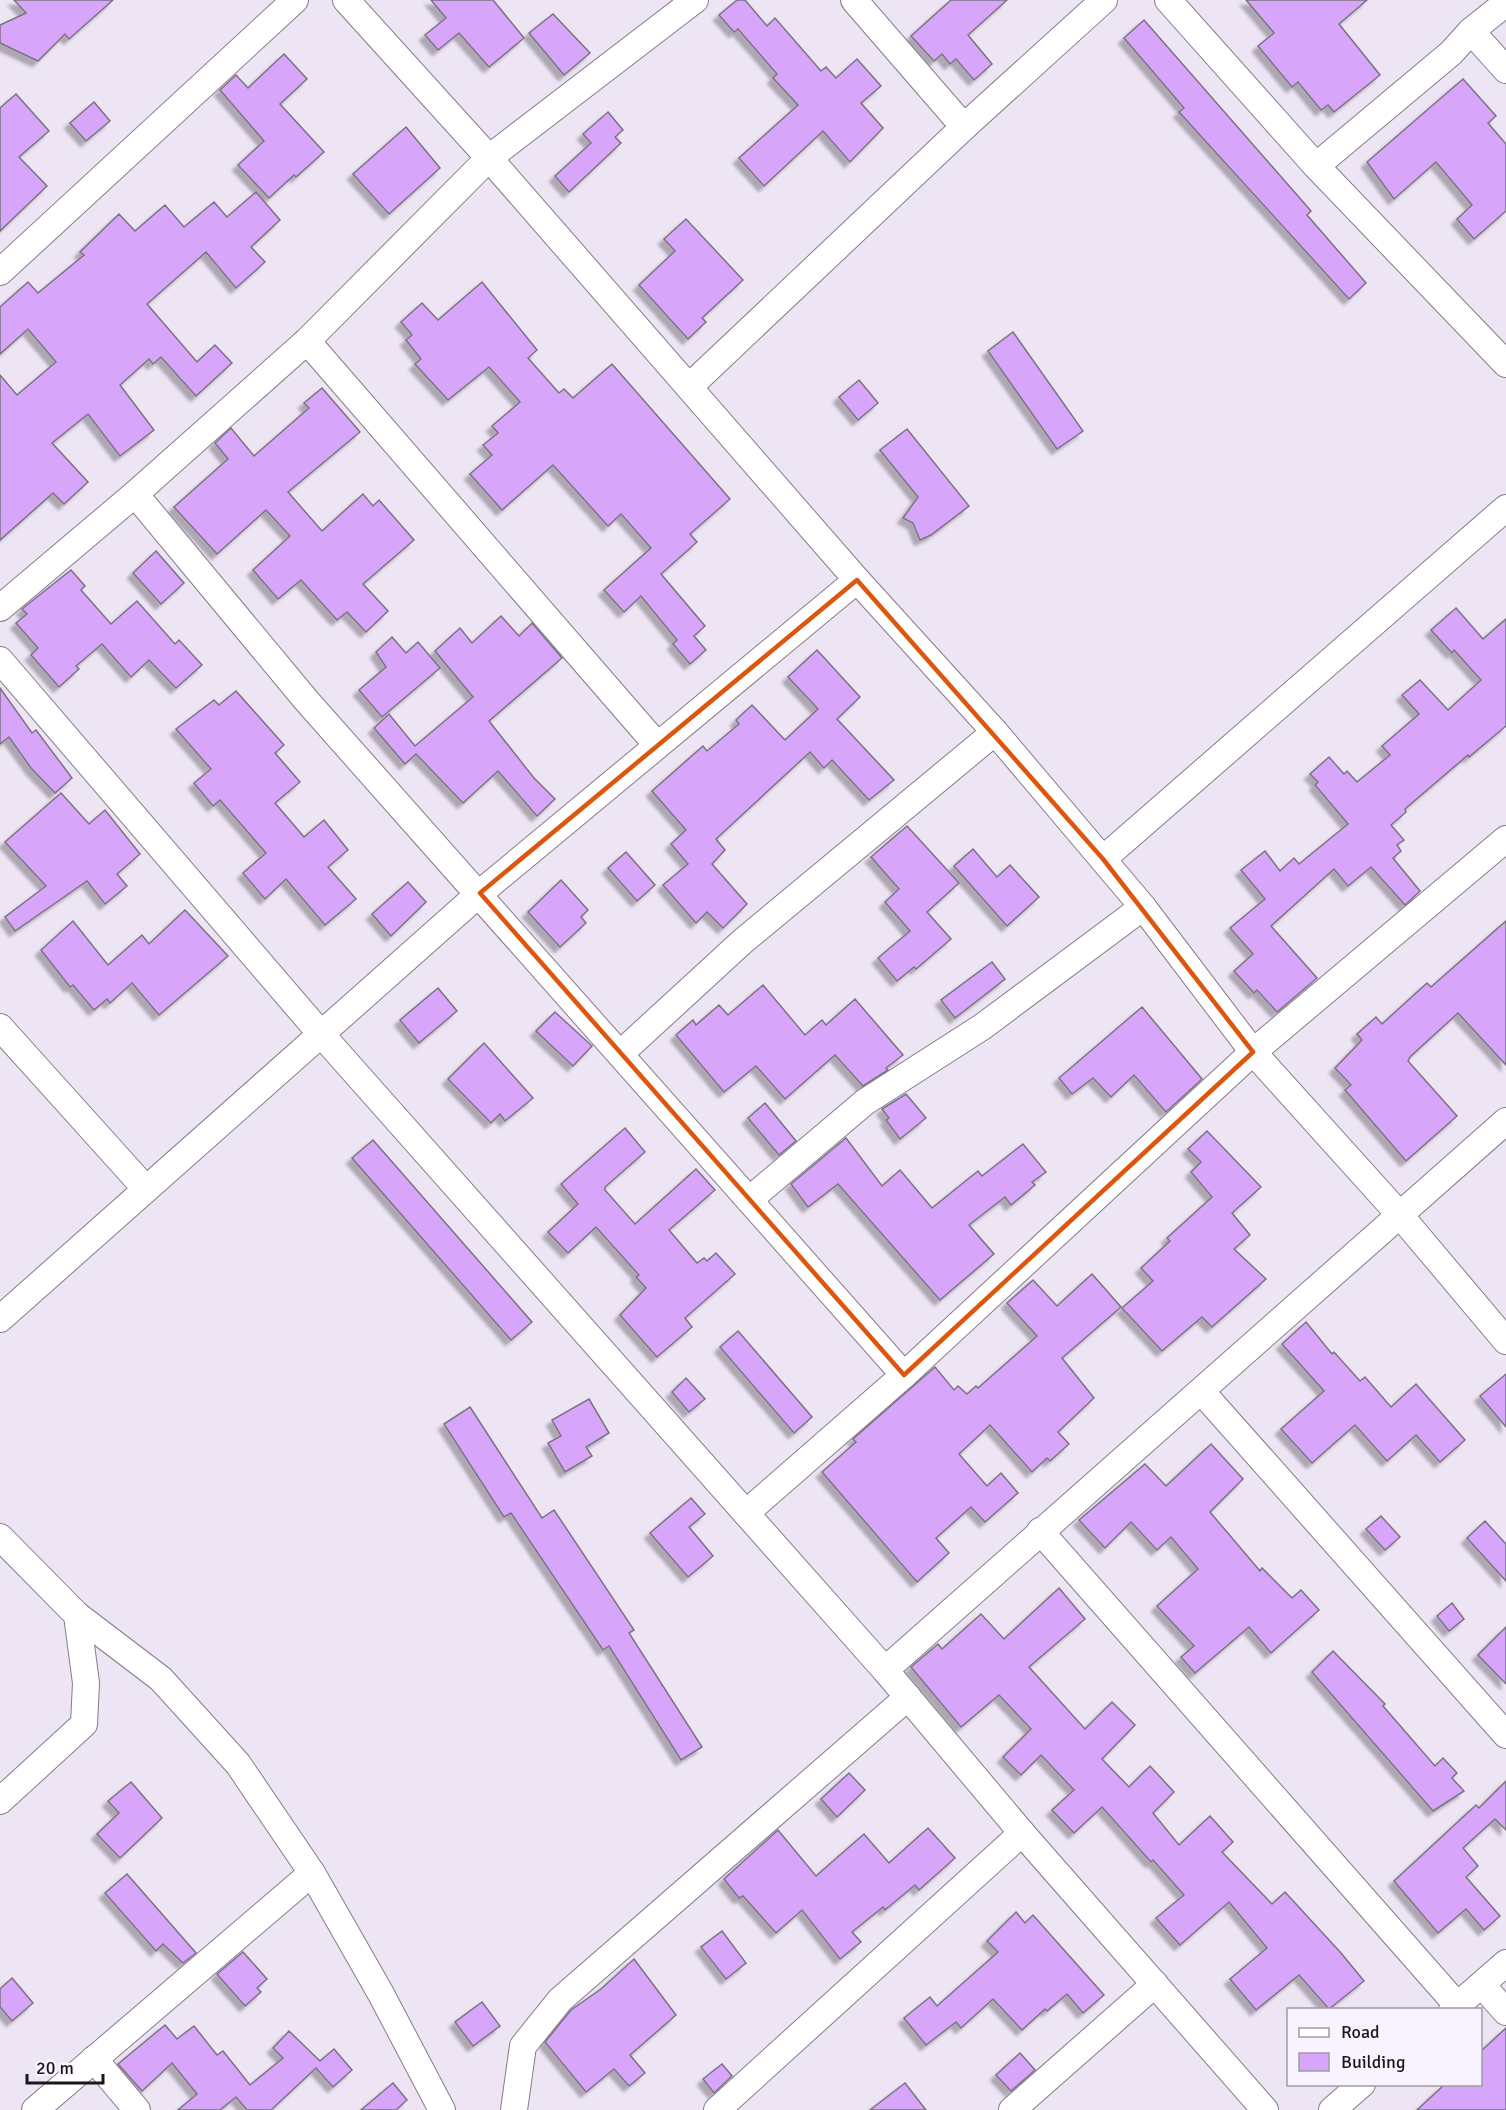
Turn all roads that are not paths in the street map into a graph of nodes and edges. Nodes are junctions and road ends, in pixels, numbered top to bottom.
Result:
1 (295, 0) edge
2 (346, 0) edge
3 (695, 0) edge
4 (854, 0) edge
5 (1104, 0) edge
6 (1168, 0) edge
7 (1506, 3) edge
8 (1471, 31) junction
9 (1506, 70) edge
10 (964, 127) junction
11 (489, 158) junction
12 (1316, 166) junction
13 (0, 272) edge
14 (307, 341) junction
15 (1502, 353) edge
16 (689, 387) junction
17 (135, 494) junction
18 (1506, 508) edge
19 (857, 580) junction
20 (0, 608) edge
21 (0, 660) edge
22 (994, 732) junction
23 (657, 745) junction
24 (1506, 839) edge
25 (1103, 859) junction
26 (480, 893) junction
27 (1143, 907) junction
28 (0, 1027) edge
29 (321, 1034) junction
30 (1253, 1052) junction
31 (620, 1054) junction
32 (1506, 1121) edge
33 (145, 1188) junction
34 (749, 1200) junction
35 (1399, 1214) junction
36 (0, 1319) edge
37 (1506, 1341) edge
38 (904, 1374) junction
39 (1202, 1392) junction
40 (746, 1513) junction
41 (1040, 1531) junction
42 (0, 1537) edge
43 (76, 1615) junction
44 (885, 1670) junction
45 (908, 1697) junction
46 (1506, 1735) edge
47 (0, 1802) edge
48 (1022, 1833) junction
49 (312, 1873) junction
50 (1506, 1963) edge
51 (1155, 1984) junction
52 (1482, 1985) junction
53 (1455, 2008) edge
54 (1506, 2012) edge
55 (94, 2059) junction
56 (1361, 2086) edge
57 (34, 2110) edge
58 (137, 2110) edge
59 (442, 2110) edge
60 (513, 2110) edge
61 (717, 2110) edge
62 (1012, 2110) edge
63 (1265, 2110) edge
64 (1332, 2110) edge

1 - 13 street
2 - 11 street
3 - 11 street
4 - 10 street
5 - 10 street
6 - 12 street
7 - 8 street
8 - 9 street
8 - 12 street
10 - 16 street
11 - 14 street
11 - 16 street
12 - 15 street
14 - 17 street
14 - 23 street
16 - 19 street
17 - 20 street
17 - 26 street
18 - 25 street
19 - 22 street
19 - 23 street
21 - 29 street
22 - 25 street
22 - 31 street
23 - 26 street
24 - 30 street
25 - 27 street
26 - 29 street
26 - 31 street
27 - 30 street
27 - 34 street
28 - 33 street
29 - 33 street
29 - 40 street
30 - 35 street
30 - 38 street
31 - 34 street
32 - 35 street
33 - 36 street
34 - 38 street
35 - 37 street
35 - 39 street
38 - 40 street
39 - 41 street
39 - 46 street
40 - 44 street
41 - 44 street
41 - 53 street
42 - 43 street
43 - 47 street
43 - 49 street
44 - 45 street
45 - 48 street
45 - 60 street
48 - 51 street
48 - 61 street
49 - 55 street
49 - 59 street
50 - 52 street
51 - 62 street
51 - 63 street
52 - 53 street
52 - 54 street
55 - 57 street
55 - 58 street
56 - 64 street

